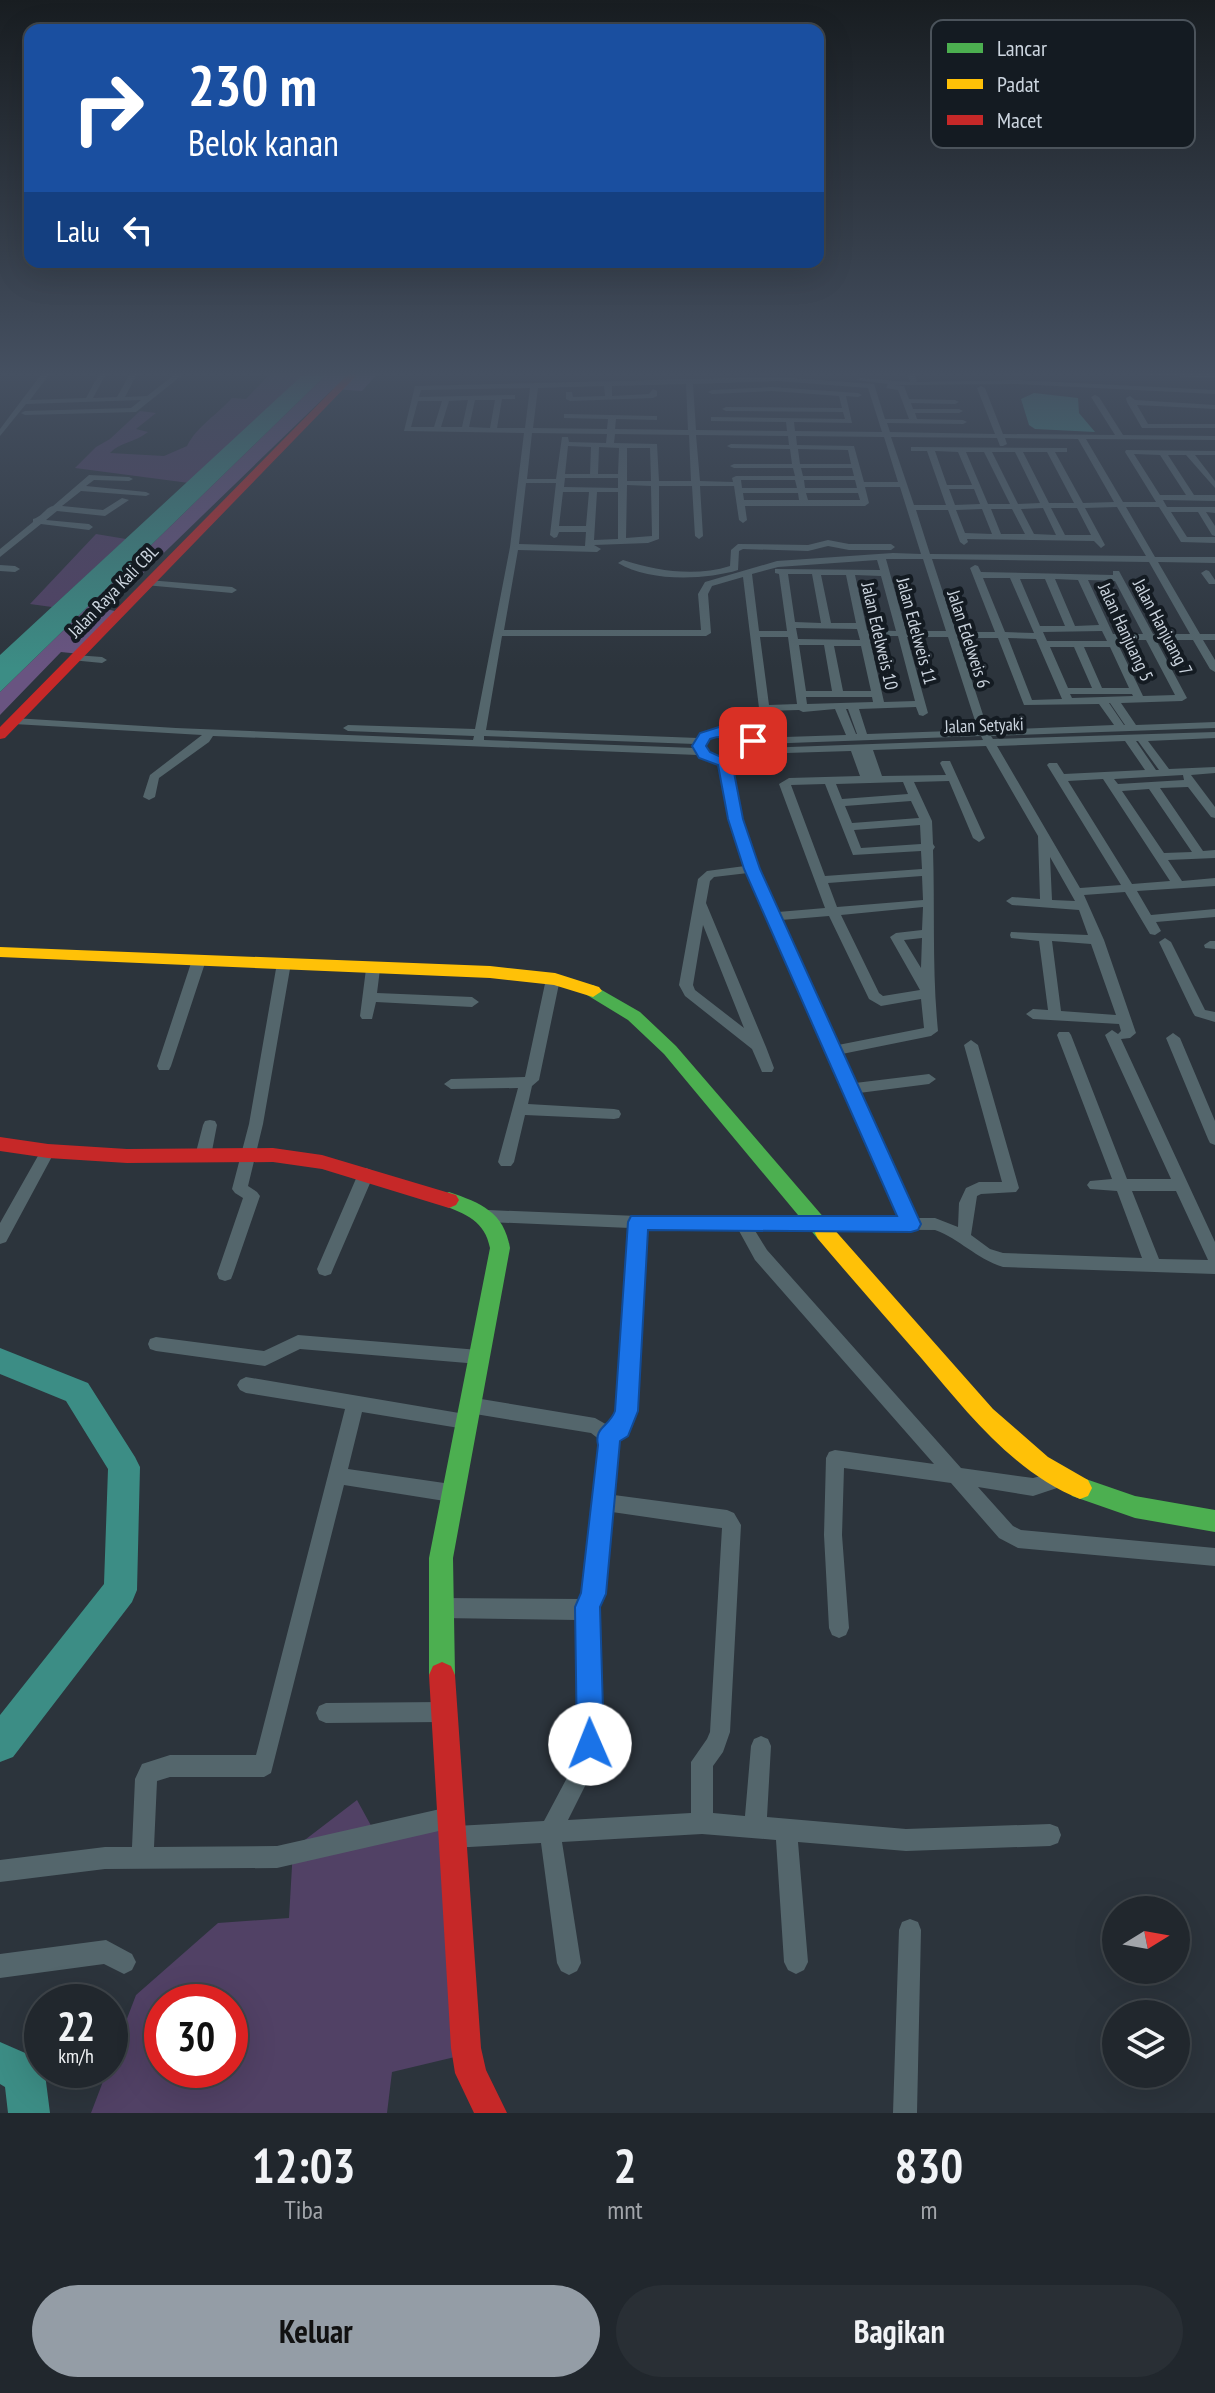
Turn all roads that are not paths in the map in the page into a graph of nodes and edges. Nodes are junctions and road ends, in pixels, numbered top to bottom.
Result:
1 (258, 471) edge
2 (523, 471) edge
3 (562, 471) edge
4 (594, 471) edge
5 (622, 471) edge
6 (655, 471) edge
7 (696, 471) edge
8 (735, 471) edge
9 (798, 471) edge
10 (857, 471) edge
11 (897, 471) edge
12 (938, 471) edge
13 (970, 471) edge
14 (997, 471) edge
15 (1028, 471) edge
16 (1061, 471) edge
17 (1101, 471) edge
18 (1141, 471) edge
19 (1174, 471) edge
20 (594, 476) junction
21 (800, 478) junction
22 (522, 482) junction
23 (561, 482) junction
24 (622, 483) junction
25 (655, 483) junction
26 (697, 484) junction
27 (737, 484) junction
28 (861, 484) junction
29 (902, 485) junction
30 (944, 487) junction
31 (976, 487) junction
32 (77, 488) junction
33 (593, 490) junction
34 (802, 490) junction
35 (115, 492) junction
36 (146, 494) dead end
37 (1192, 498) junction
38 (1215, 498) edge
39 (125, 500) dead end
40 (1078, 502) junction
41 (1119, 502) junction
42 (740, 503) junction
43 (804, 503) junction
44 (1161, 503) junction
45 (1045, 507) junction
46 (52, 508) junction
47 (909, 508) junction
48 (952, 508) junction
49 (985, 508) junction
50 (1015, 508) junction
51 (1200, 509) junction
52 (1215, 510) edge
53 (743, 520) dead end
54 (36, 521) junction
55 (89, 527) dead end
56 (589, 529) junction
57 (1215, 533) edge
58 (699, 536) dead end
59 (998, 537) junction
60 (1014, 537) junction
61 (1031, 538) junction
62 (1062, 538) junction
63 (1215, 540) edge
64 (622, 541) junction
65 (589, 546) junction
66 (514, 547) junction
67 (892, 547) junction
68 (600, 549) dead end
69 (0, 554) edge
70 (924, 555) junction
71 (1021, 556) junction
72 (881, 557) junction
73 (1150, 558) junction
74 (1215, 560) edge
75 (623, 563) dead end
76 (0, 568) edge
77 (15, 569) dead end
78 (743, 571) junction
79 (783, 572) junction
80 (816, 572) junction
81 (699, 573) junction
82 (850, 573) junction
83 (885, 573) junction
84 (1014, 576) junction
85 (1031, 576) junction
86 (1049, 577) junction
87 (1082, 578) junction
88 (148, 583) junction
89 (708, 584) junction
90 (232, 590) dead end
91 (827, 626) junction
92 (1071, 628) junction
93 (498, 633) junction
94 (755, 634) junction
95 (793, 634) junction
96 (864, 634) junction
97 (902, 634) junction
98 (951, 635) junction
99 (1000, 636) junction
100 (1041, 636) junction
101 (1110, 636) junction
102 (1150, 637) junction
103 (1196, 637) junction
104 (1215, 637) edge
105 (829, 643) junction
106 (1078, 644) junction
107 (75, 658) junction
108 (102, 660) dead end
109 (1215, 669) edge
110 (1063, 691) junction
111 (801, 694) junction
112 (838, 694) junction
113 (1138, 696) junction
114 (1104, 698) junction
115 (878, 700) junction
116 (1069, 703) junction
117 (853, 707) junction
118 (840, 708) junction
119 (803, 709) junction
120 (27, 719) junction
121 (68, 722) junction
122 (1215, 725) edge
123 (209, 732) junction
124 (1131, 733) junction
125 (0, 735) edge
126 (1215, 735) edge
127 (478, 738) junction
128 (986, 738) junction
129 (859, 742) junction
130 (700, 746) junction
131 (754, 746) junction
132 (725, 762) junction
133 (946, 763) dead end
134 (1053, 765) dead end
135 (1215, 770) edge
136 (1182, 771) junction
137 (1106, 775) junction
138 (1158, 777) junction
139 (954, 778) junction
140 (1061, 778) junction
141 (907, 779) junction
142 (829, 780) junction
143 (872, 780) junction
144 (1191, 783) junction
145 (1114, 788) junction
146 (149, 797) dead end
147 (916, 797) junction
148 (838, 803) junction
149 (1215, 815) edge
150 (926, 821) junction
151 (847, 827) junction
152 (1042, 835) junction
153 (979, 838) dead end
154 (929, 847) junction
155 (1215, 854) edge
156 (1200, 855) junction
157 (1159, 857) junction
158 (752, 869) junction
159 (929, 872) junction
160 (820, 880) junction
161 (1215, 882) edge
162 (1178, 884) junction
163 (1128, 888) junction
164 (1076, 892) junction
165 (1012, 901) dead end
166 (929, 903) junction
167 (1046, 904) junction
168 (701, 905) junction
169 (1084, 906) junction
170 (832, 910) junction
171 (1215, 913) edge
172 (771, 917) junction
173 (929, 933) junction
174 (1016, 935) dead end
175 (1045, 936) junction
176 (1098, 940) junction
177 (1165, 942) dead end
178 (0, 952) edge
179 (199, 960) junction
180 (284, 963) junction
181 (373, 969) junction
182 (553, 979) junction
183 (927, 990) junction
184 (370, 997) junction
185 (472, 1002) dead end
186 (1033, 1014) dead end
187 (1055, 1015) junction
188 (367, 1016) dead end
189 (1215, 1017) edge
190 (1121, 1030) junction
191 (1064, 1035) dead end
192 (1173, 1038) dead end
193 (971, 1045) dead end
194 (759, 1047) junction
195 (831, 1051) junction
196 (164, 1066) dead end
197 (767, 1068) dead end
198 (929, 1079) dead end
199 (526, 1083) junction
200 (451, 1084) dead end
201 (849, 1089) junction
202 (520, 1109) junction
203 (614, 1114) dead end
204 (210, 1125) dead end
205 (1215, 1139) edge
206 (0, 1144) edge
207 (48, 1151) junction
208 (248, 1155) junction
209 (203, 1156) junction
210 (506, 1162) dead end
211 (366, 1174) junction
212 (1095, 1185) dead end
213 (1180, 1185) junction
214 (1123, 1186) junction
215 (488, 1216) junction
216 (638, 1222) junction
217 (743, 1223) junction
218 (819, 1223) junction
219 (911, 1224) junction
220 (963, 1235) junction
221 (0, 1238) edge
222 (1215, 1259) edge
223 (1153, 1265) junction
224 (1215, 1267) edge
225 (325, 1269) dead end
226 (225, 1274) dead end
227 (156, 1344) dead end
228 (479, 1357) junction
229 (246, 1385) dead end
230 (355, 1403) junction
231 (467, 1413) junction
232 (608, 1436) junction
233 (953, 1474) junction
234 (1055, 1475) junction
235 (337, 1476) junction
236 (451, 1493) junction
237 (603, 1502) junction
238 (1215, 1521) edge
239 (1215, 1557) edge
240 (587, 1607) junction
241 (440, 1608) junction
242 (839, 1628) dead end
243 (442, 1712) junction
244 (326, 1713) dead end
245 (761, 1746) dead end
246 (702, 1823) junction
247 (450, 1828) junction
248 (755, 1828) junction
249 (786, 1831) junction
250 (550, 1832) junction
251 (1050, 1835) dead end
252 (143, 1859) junction
253 (0, 1871) edge
254 (910, 1930) dead end
255 (124, 1962) dead end
256 (796, 1962) dead end
257 (569, 1963) dead end
258 (0, 1966) edge
259 (491, 2113) edge
260 (905, 2113) edge

1 - 88 street, Jalan Raya Kali CBL
2 - 22 street
3 - 23 street
4 - 20 street
5 - 24 street
6 - 25 street
7 - 26 street
8 - 27 street
9 - 21 street
10 - 28 street
11 - 29 street, Jalan Edelweis 6
12 - 30 street
13 - 31 street
14 - 50 street
15 - 45 street
16 - 40 street
17 - 41 street
18 - 44 street
19 - 37 street
20 - 23 street
20 - 24 street
21 - 27 street
21 - 28 street
21 - 34 street
22 - 23 street
22 - 66 street
23 - 33 street
23 - 56 street
24 - 25 street
24 - 33 street
24 - 64 street
25 - 26 street
25 - 64 street
26 - 27 street
26 - 58 street
27 - 34 street
27 - 42 street
28 - 29 street
28 - 34 street
28 - 43 street
29 - 47 street, Jalan Edelweis 6
30 - 31 street
30 - 48 street
31 - 49 street
32 - 35 street
32 - 35 street
32 - 46 street
33 - 56 street
34 - 43 street
35 - 36 street
37 - 38 street
37 - 44 street
39 - 46 street
40 - 41 street
40 - 45 street
40 - 62 street
41 - 44 street
41 - 73 street
42 - 43 street
42 - 53 street
44 - 51 street
44 - 63 street
45 - 50 street
45 - 62 street
46 - 54 street
47 - 48 street
47 - 70 street, Jalan Edelweis 6
48 - 49 street
48 - 59 street
49 - 50 street
49 - 59 street
50 - 61 street
51 - 52 street
51 - 57 street
54 - 55 street
54 - 69 street
56 - 65 street
59 - 60 street
60 - 61 street
60 - 71 street
61 - 62 street
64 - 65 street
65 - 66 street
65 - 68 street
66 - 93 street
67 - 70 street
67 - 72 street
67 - 78 street
70 - 71 street
70 - 98 street, Jalan Edelweis 6
71 - 73 street
71 - 85 street
72 - 78 street
72 - 83 street, Jalan Edelweis 11
73 - 74 street
73 - 103 street
75 - 81 street
76 - 77 street
78 - 79 street
78 - 81 street
78 - 89 street
78 - 94 street
79 - 80 street
79 - 95 street
80 - 82 street
80 - 91 street
81 - 89 street
82 - 83 street
82 - 96 street, Jalan Edelweis 10
83 - 97 street, Jalan Edelweis 11
84 - 85 street
84 - 99 street
84 - 100 street
85 - 86 street
86 - 87 street
86 - 92 street
87 - 101 street, Jalan Hanjuang 5
87 - 102 street, Jalan Hanjuang 7
88 - 90 street
88 - 107 street, Jalan Raya Kali CBL
89 - 93 street
91 - 95 street
91 - 96 street
92 - 100 street
92 - 101 street
93 - 127 street
94 - 95 street
94 - 119 street
95 - 105 street
95 - 111 street
96 - 97 street
96 - 105 street
96 - 115 street, Jalan Edelweis 10
97 - 98 street
97 - 115 street, Jalan Edelweis 11
98 - 99 street
98 - 128 street, Jalan Edelweis 6
99 - 100 street
99 - 116 street
100 - 106 street
100 - 110 street
101 - 102 street
101 - 106 street
101 - 113 street, Jalan Hanjuang 5
102 - 103 street
102 - 113 street, Jalan Hanjuang 7
103 - 104 street
103 - 109 street
105 - 112 street
106 - 114 street
107 - 108 street
107 - 120 street, Jalan Raya Kali CBL
110 - 114 street
110 - 116 street
111 - 112 street
111 - 119 street
112 - 115 street
113 - 114 street
113 - 114 street
114 - 116 street
114 - 124 street
115 - 117 street
117 - 118 street
117 - 129 street
118 - 119 street
118 - 129 street
120 - 121 street
120 - 125 street, Jalan Raya Kali CBL
121 - 123 street
121 - 127 street
122 - 124 street
123 - 127 street
123 - 146 street
124 - 126 street, Jalan Setyaki
124 - 128 street, Jalan Setyaki
124 - 138 street
127 - 130 street
128 - 129 street, Jalan Setyaki
128 - 152 street, Jalan Edelweis 6
129 - 131 street, Jalan Setyaki
129 - 143 street
130 - 131 street
130 - 132 street
131 - 132 street
132 - 158 street
133 - 139 street
134 - 140 street
135 - 136 street
136 - 138 street
136 - 144 street
137 - 138 street
137 - 140 street
137 - 145 street
138 - 144 street
138 - 145 street
138 - 156 street
139 - 141 street
139 - 153 street
140 - 163 street
141 - 143 street
141 - 147 street
142 - 143 street
142 - 148 street
142 - 160 street
144 - 149 street
145 - 157 street
147 - 148 street
147 - 150 street
148 - 151 street
150 - 151 street
150 - 154 street
151 - 154 street
152 - 164 street, Jalan Edelweis 6
152 - 167 street
154 - 159 street
155 - 156 street
156 - 157 street
157 - 162 street
158 - 168 street
158 - 172 street
159 - 160 street
159 - 166 street
160 - 170 street
161 - 162 street
162 - 163 street
163 - 164 street
163 - 171 street
164 - 169 street, Jalan Edelweis 6
165 - 167 street
166 - 170 street
166 - 173 street
167 - 169 street
168 - 194 street
168 - 194 street
169 - 176 street, Jalan Edelweis 6
170 - 172 street
170 - 183 street
172 - 195 street
173 - 183 street
173 - 183 street
174 - 175 street
175 - 176 street
175 - 187 street
176 - 190 street, Jalan Edelweis 6
177 - 189 street
178 - 179 street
179 - 180 street
179 - 196 street
180 - 181 street
180 - 208 street
181 - 182 street
181 - 184 street
182 - 199 street
182 - 218 street
183 - 195 street
184 - 185 street
184 - 188 street
186 - 187 street
187 - 190 street
190 - 213 street, Jalan Edelweis 6
191 - 214 street
192 - 205 street
193 - 220 street
194 - 197 street
195 - 201 street
198 - 201 street
199 - 200 street
199 - 202 street
201 - 219 street
202 - 203 street
202 - 210 street
204 - 209 street
206 - 207 street
207 - 209 street
207 - 221 street
208 - 209 street
208 - 211 street
208 - 226 street
211 - 215 street
211 - 225 street
212 - 214 street
213 - 214 street
213 - 222 street, Jalan Edelweis 6
214 - 223 street
215 - 216 street
215 - 228 street
216 - 217 street
216 - 232 street
217 - 218 street
217 - 233 street
218 - 219 street
218 - 234 street
219 - 220 street
220 - 223 street
223 - 224 street
227 - 228 street
228 - 231 street
229 - 230 street
230 - 231 street
230 - 235 street
231 - 232 street
231 - 236 street
232 - 237 street
233 - 234 street
233 - 239 street
233 - 242 street
234 - 238 street
235 - 236 street
235 - 252 street
236 - 241 street
237 - 240 street
237 - 246 street
240 - 241 street
240 - 250 street
241 - 243 street
243 - 244 street
243 - 247 street
245 - 248 street
246 - 248 street
246 - 250 street
247 - 250 street
247 - 252 street
247 - 259 street
248 - 249 street
249 - 251 street
249 - 256 street
250 - 257 street
252 - 253 street
254 - 260 street
255 - 258 street

